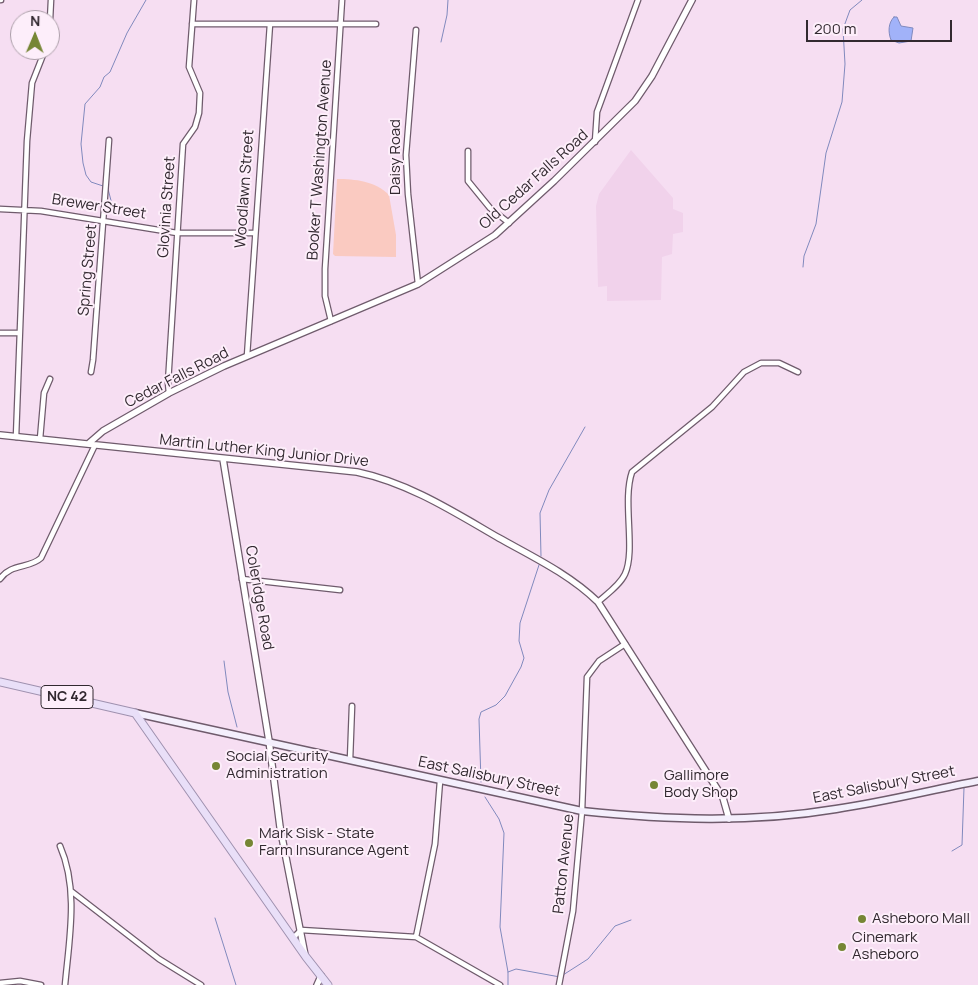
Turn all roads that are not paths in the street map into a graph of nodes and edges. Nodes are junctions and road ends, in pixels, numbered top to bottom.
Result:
1 (194, 0) edge
2 (342, 0) edge
3 (638, 0) edge
4 (692, 0) edge
5 (192, 24) junction
6 (270, 24) junction
7 (341, 24) junction
8 (376, 24) dead end
9 (416, 30) dead end
10 (42, 60) edge
11 (109, 140) dead end
12 (596, 142) junction
13 (468, 151) dead end
14 (0, 209) edge
15 (23, 209) junction
16 (104, 222) junction
17 (509, 223) junction
18 (177, 233) junction
19 (254, 233) junction
20 (418, 284) junction
21 (331, 321) junction
22 (0, 333) edge
23 (19, 333) junction
24 (282, 342) joint
25 (247, 356) junction
26 (91, 372) dead end
27 (798, 372) dead end
28 (50, 379) dead end
29 (169, 393) junction
30 (0, 435) edge
31 (16, 437) junction
32 (40, 439) junction
33 (91, 444) junction
34 (223, 459) junction
35 (0, 578) edge
36 (242, 579) junction
37 (340, 590) dead end
38 (598, 602) junction
39 (626, 644) junction
40 (0, 682) edge
41 (352, 706) dead end
42 (135, 713) junction
43 (270, 741) junction
44 (350, 760) junction
45 (440, 781) junction
46 (978, 781) edge
47 (582, 811) junction
48 (729, 819) junction
49 (60, 846) dead end
50 (71, 891) junction
51 (301, 930) junction
52 (416, 937) junction
53 (292, 938) junction
54 (306, 957) junction
55 (321, 976) junction
56 (0, 983) edge
57 (41, 985) edge
58 (65, 985) edge
59 (201, 985) edge
60 (317, 985) edge
61 (328, 985) edge
62 (500, 985) edge
63 (559, 985) edge

1 - 5 street, Glovinia Street
2 - 7 street, Booker T Washington Avenue
3 - 12 street
4 - 12 street, Old Cedar Falls Road
5 - 6 street
5 - 18 street, Glovinia Street
6 - 7 street
6 - 19 street, Woodlawn Street
7 - 8 street
7 - 21 street, Booker T Washington Avenue
9 - 20 street, Daisy Road
10 - 15 street
11 - 16 street, Spring Street
12 - 17 street, Old Cedar Falls Road
13 - 17 street
14 - 15 street, Brewer Street
15 - 16 street, Brewer Street
15 - 23 street
16 - 18 street, Brewer Street
16 - 26 street, Spring Street
17 - 20 street, Old Cedar Falls Road
18 - 19 street, Brewer Street
18 - 29 street, Glovinia Street
19 - 25 street, Woodlawn Street
20 - 21 street, Old Cedar Falls Road
21 - 24 street, Old Cedar Falls Road
22 - 23 street
23 - 31 street
24 - 25 street, Cedar Falls Road
25 - 29 street, Cedar Falls Road
27 - 38 street
28 - 32 street
29 - 33 street, Cedar Falls Road
30 - 31 street, Martin Luther King Junior Drive
31 - 32 street, Martin Luther King Junior Drive
32 - 33 street, Martin Luther King Junior Drive
33 - 34 street, Martin Luther King Junior Drive
33 - 35 street
34 - 36 street, Coleridge Road
34 - 38 street, Martin Luther King Junior Drive
36 - 37 street
36 - 43 street, Coleridge Road
38 - 39 street, Martin Luther King Junior Drive
39 - 47 street, Patton Avenue
39 - 48 street, Martin Luther King Junior Drive
40 - 42 main road, East Salisbury Street / NC 42
41 - 44 street
42 - 43 main road, East Salisbury Street
42 - 53 main road
43 - 44 main road, East Salisbury Street
43 - 51 street, Coleridge Road
44 - 45 main road, East Salisbury Street
45 - 47 main road, East Salisbury Street
45 - 52 street
46 - 48 main road, East Salisbury Street
47 - 48 main road, East Salisbury Street
47 - 63 street, Patton Avenue
49 - 50 street
50 - 58 street
50 - 59 street
51 - 52 street
51 - 53 street
51 - 54 street, Coleridge Road
52 - 62 street
53 - 54 main road
54 - 55 main road
55 - 60 street
55 - 61 main road
56 - 57 street

